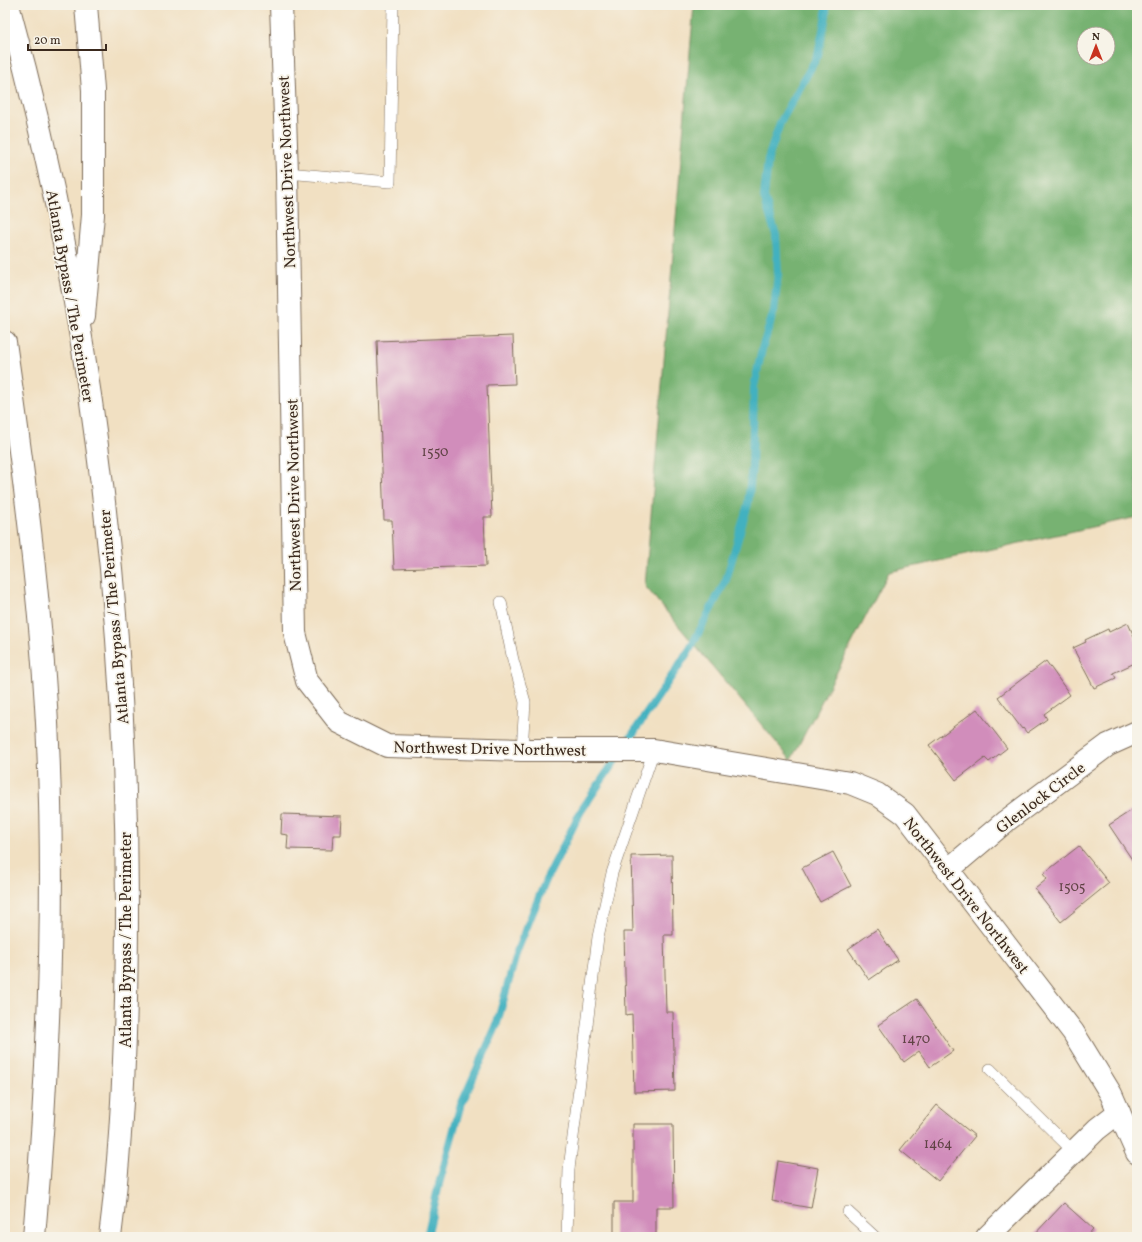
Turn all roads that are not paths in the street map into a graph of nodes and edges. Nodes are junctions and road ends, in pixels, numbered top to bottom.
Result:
1 (8, 5) edge
2 (86, 5) edge
3 (281, 5) edge
4 (393, 5) edge
5 (287, 173) junction
6 (5, 342) edge
7 (82, 343) junction
8 (5, 386) edge
9 (17, 425) junction
10 (501, 602) dead end
11 (1137, 732) edge
12 (522, 750) junction
13 (654, 750) junction
14 (948, 870) junction
15 (990, 1069) dead end
16 (1119, 1112) junction
17 (1074, 1152) junction
18 (1137, 1153) edge
19 (848, 1212) dead end
20 (34, 1237) edge
21 (110, 1237) edge
22 (567, 1237) edge
23 (875, 1237) edge
24 (987, 1237) edge

1 - 7 main road, Atlanta Bypass / The Perimeter
2 - 7 main road
3 - 5 main road, Northwest Drive Northwest
4 - 5 lane
5 - 12 main road, Northwest Drive Northwest
6 - 9 main road
7 - 21 main road, Atlanta Bypass / The Perimeter
8 - 9 main road
9 - 20 main road
10 - 12 lane
11 - 14 main road, Glenlock Circle
12 - 13 main road, Northwest Drive Northwest
13 - 14 main road, Northwest Drive Northwest
13 - 22 lane
14 - 16 main road, Northwest Drive Northwest
15 - 17 lane
16 - 17 main road
16 - 18 main road, Northwest Drive Northwest
17 - 24 main road
19 - 23 lane

